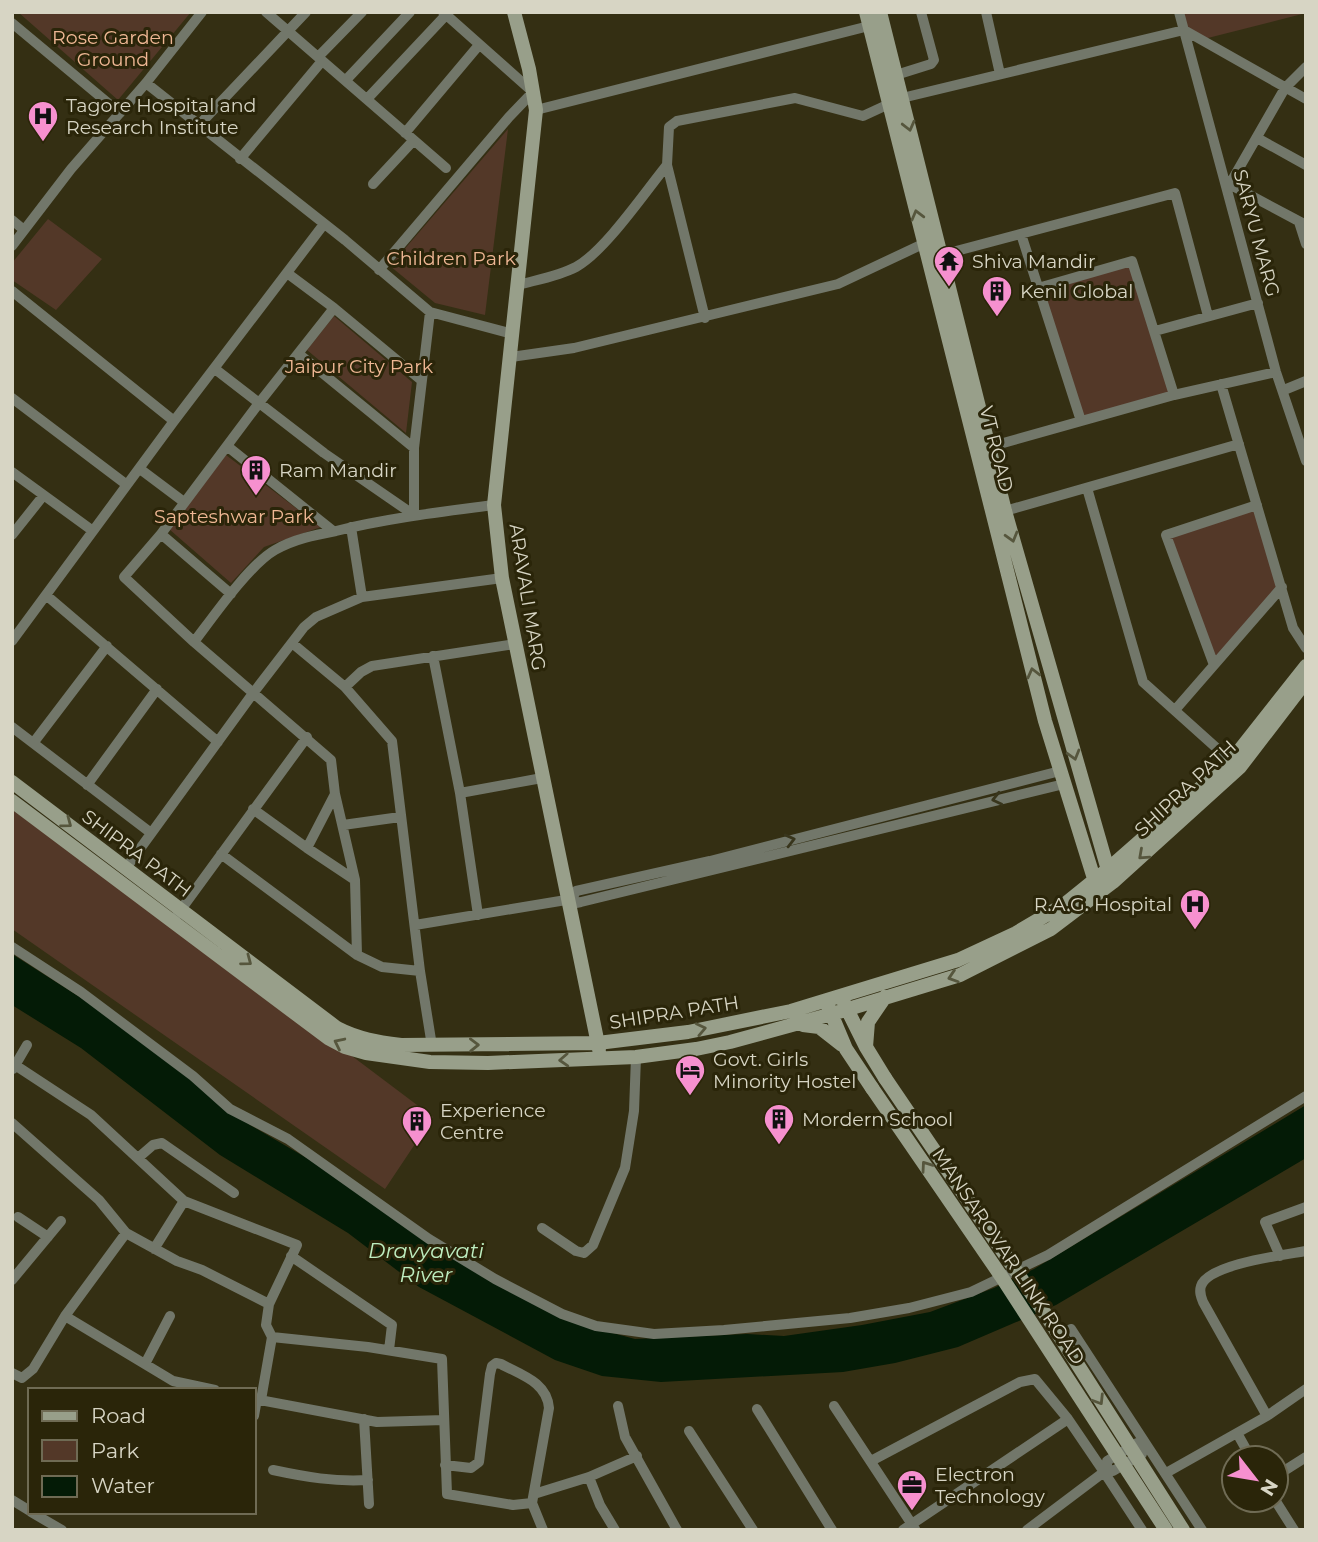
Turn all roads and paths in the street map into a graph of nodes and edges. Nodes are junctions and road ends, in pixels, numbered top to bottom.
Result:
1 (202, 12) edge
2 (266, 12) edge
3 (306, 12) edge
4 (362, 12) edge
5 (410, 12) edge
6 (514, 12) edge
7 (880, 12) edge
8 (921, 12) edge
9 (986, 12) edge
10 (1179, 12) edge
11 (445, 14) edge
12 (867, 19) edge
13 (12, 23) edge
14 (1184, 30) junction
15 (288, 32) junction
16 (480, 45) junction
17 (320, 59) junction
18 (1306, 67) edge
19 (1000, 74) junction
20 (896, 75) junction
21 (345, 80) junction
22 (145, 83) junction
23 (1285, 88) junction
24 (533, 92) junction
25 (902, 98) junction
26 (367, 99) junction
27 (1306, 99) edge
28 (887, 104) junction
29 (536, 110) junction
30 (120, 113) junction
31 (199, 125) junction
32 (409, 137) junction
33 (1257, 138) junction
34 (240, 159) junction
35 (667, 165) junction
36 (1306, 165) edge
37 (446, 168) dead end
38 (373, 184) dead end
39 (1229, 187) junction
40 (12, 220) edge
41 (1302, 223) edge
42 (324, 224) junction
43 (24, 230) junction
44 (1021, 234) junction
45 (925, 243) junction
46 (1306, 244) edge
47 (12, 246) edge
48 (941, 255) junction
49 (379, 270) junction
50 (286, 273) junction
51 (518, 285) junction
52 (1038, 288) junction
53 (12, 291) edge
54 (1258, 303) junction
55 (334, 308) junction
56 (430, 312) junction
57 (1208, 316) junction
58 (705, 318) junction
59 (1155, 331) junction
60 (513, 334) junction
61 (299, 354) junction
62 (511, 357) junction
63 (215, 369) junction
64 (1276, 372) junction
65 (421, 380) junction
66 (1306, 381) edge
67 (1221, 384) junction
68 (1284, 390) junction
69 (1174, 395) junction
70 (12, 398) edge
71 (258, 403) junction
72 (174, 421) junction
73 (1081, 421) junction
74 (1239, 444) junction
75 (227, 446) junction
76 (989, 447) junction
77 (414, 448) junction
78 (1306, 461) edge
79 (140, 469) junction
80 (12, 472) edge
81 (127, 485) junction
82 (1087, 488) junction
83 (43, 496) junction
84 (184, 502) junction
85 (495, 505) junction
86 (1257, 505) junction
87 (1005, 511) junction
88 (414, 515) junction
89 (351, 527) junction
90 (93, 531) junction
91 (333, 531) junction
92 (161, 534) junction
93 (12, 535) edge
94 (502, 578) junction
95 (1282, 587) junction
96 (231, 594) junction
97 (46, 595) junction
98 (362, 597) junction
99 (12, 641) edge
100 (194, 642) junction
101 (292, 643) junction
102 (515, 644) junction
103 (107, 646) junction
104 (1306, 648) edge
105 (433, 656) junction
106 (1213, 665) junction
107 (1306, 666) edge
108 (1306, 681) edge
109 (345, 687) junction
110 (157, 689) junction
111 (254, 692) junction
112 (1175, 710) junction
113 (12, 727) edge
114 (307, 737) junction
115 (34, 742) junction
116 (218, 742) junction
117 (1231, 761) junction
118 (1062, 777) junction
119 (542, 778) junction
120 (12, 782) edge
121 (87, 785) junction
122 (460, 793) junction
123 (335, 794) junction
124 (12, 801) edge
125 (253, 809) junction
126 (400, 817) junction
127 (343, 825) junction
128 (151, 834) junction
129 (307, 848) junction
130 (221, 853) junction
131 (126, 868) junction
132 (1110, 876) junction
133 (355, 880) junction
134 (1096, 886) junction
135 (569, 899) junction
136 (181, 909) junction
137 (478, 915) junction
138 (172, 922) junction
139 (415, 925) junction
140 (12, 947) edge
141 (357, 954) junction
142 (420, 971) junction
143 (841, 995) junction
144 (885, 998) junction
145 (829, 1008) junction
146 (847, 1010) junction
147 (794, 1023) junction
148 (27, 1045) dead end
149 (432, 1046) junction
150 (866, 1047) junction
151 (846, 1049) junction
152 (599, 1051) junction
153 (636, 1056) junction
154 (13, 1067) edge
155 (1306, 1096) edge
156 (12, 1123) edge
157 (138, 1158) junction
158 (234, 1193) dead end
159 (184, 1201) junction
160 (1306, 1208) edge
161 (18, 1217) dead end
162 (61, 1221) dead end
163 (542, 1228) dead end
164 (126, 1234) junction
165 (48, 1237) junction
166 (154, 1249) junction
167 (1306, 1251) edge
168 (291, 1256) junction
169 (1280, 1256) junction
170 (12, 1280) edge
171 (269, 1304) junction
172 (65, 1316) junction
173 (170, 1316) dead end
174 (1071, 1329) dead end
175 (272, 1337) junction
176 (388, 1350) junction
177 (145, 1364) junction
178 (12, 1373) edge
179 (199, 1388) edge
180 (1306, 1389) edge
181 (257, 1399) edge
182 (618, 1406) dead end
183 (834, 1406) dead end
184 (757, 1409) dead end
185 (1267, 1416) junction
186 (364, 1419) junction
187 (1068, 1419) junction
188 (444, 1420) junction
189 (689, 1431) dead end
190 (1237, 1433) junction
191 (1243, 1444) edge
192 (1145, 1445) junction
193 (637, 1456) junction
194 (1306, 1457) edge
195 (871, 1461) junction
196 (446, 1465) junction
197 (1290, 1467) edge
198 (273, 1470) dead end
199 (1105, 1471) junction
200 (1166, 1473) junction
201 (589, 1477) junction
202 (368, 1480) junction
203 (533, 1499) junction
204 (12, 1500) edge
205 (369, 1504) dead end
206 (28, 1510) edge
207 (34, 1514) edge
208 (1284, 1514) edge
209 (1040, 1527) edge
210 (910, 1528) edge
211 (62, 1530) edge
212 (543, 1530) edge
213 (615, 1530) edge
214 (677, 1530) edge
215 (753, 1530) edge
216 (832, 1530) edge
217 (1027, 1530) edge
218 (1142, 1530) edge
219 (1166, 1530) edge
220 (1183, 1530) edge
221 (1202, 1530) edge
222 (1294, 1530) edge

1 - 22 street
2 - 15 street
3 - 15 street
4 - 17 street
5 - 21 street
6 - 24 street, ARAVALI MARG
7 - 20 street, VT ROAD
8 - 20 street
9 - 19 street
10 - 14 street, SARYU MARG
11 - 16 street
11 - 26 street
12 - 28 street, VT ROAD
12 - 29 street
13 - 30 street
14 - 19 street
14 - 23 street
14 - 39 street, SARYU MARG
15 - 17 street
15 - 31 street
16 - 24 street
16 - 32 street
17 - 21 street
17 - 34 street
18 - 23 street
19 - 25 street
20 - 25 street, VT ROAD
21 - 26 street
22 - 30 street
22 - 31 street
23 - 27 street
23 - 33 street
24 - 29 street, ARAVALI MARG
24 - 49 street
25 - 28 street
25 -> 48 street, VT ROAD
26 - 32 street
28 - 35 street
45 -> 28 street, VT ROAD
29 - 51 street, ARAVALI MARG
30 - 43 street
31 - 34 street
32 - 37 street
32 - 38 street
33 - 36 street
33 - 39 street
34 - 42 street
35 - 51 street
35 - 58 street
39 - 41 street
39 - 54 street, SARYU MARG
40 - 43 street
41 - 46 street
42 - 49 street
42 - 50 street
43 - 47 street
44 - 48 street
44 - 52 street
44 - 57 street
45 - 58 street
118 -> 45 street, VT ROAD
48 - 76 street, VT ROAD
49 - 56 street
50 - 55 street
50 - 63 street
51 - 60 street, ARAVALI MARG
52 - 59 street
52 - 73 street
53 - 72 street
54 - 57 street
54 - 64 street, SARYU MARG
55 - 61 street
55 - 65 street
56 - 60 street
56 - 65 street
57 - 59 street
58 - 62 street
59 - 69 street
60 - 62 street, ARAVALI MARG
61 - 71 street
61 - 77 street
62 - 85 street, ARAVALI MARG
63 - 71 street
63 - 72 street
64 - 67 street
64 - 68 street, SARYU MARG
65 - 77 street
66 - 68 street
67 - 69 street
67 - 74 street
68 - 78 street, SARYU MARG
69 - 73 street
70 - 81 street
71 - 75 street
71 - 88 street
72 - 79 street
73 - 76 street
74 - 82 street
74 - 86 street
75 - 84 street
75 - 91 street
76 - 87 street, VT ROAD
77 - 88 street
79 - 81 street
79 - 84 street
80 - 83 street
81 - 90 street
82 - 87 street
82 - 112 street
83 - 90 street
83 - 93 street
84 - 92 street
85 - 88 street
85 - 94 street, ARAVALI MARG
86 - 95 street
86 - 106 street
87 -> 132 street, VT ROAD
88 - 89 street
89 - 91 street
89 - 98 street
90 - 97 street
91 - 96 street
92 - 96 street
92 - 100 street
94 - 98 street
94 - 102 street, ARAVALI MARG
95 - 104 street
95 - 106 street
96 - 100 street
97 - 99 street
97 - 103 street
98 - 101 street
100 - 111 street
101 - 109 street
101 - 111 street
102 - 105 street
102 - 119 street, ARAVALI MARG
103 - 110 street
103 - 115 street
105 - 109 street
105 - 122 street
106 - 112 street
107 - 117 street, SHIPRA PATH
108 -> 132 street, SHIPRA PATH
109 - 126 street
110 - 116 street
110 - 121 street
111 - 114 street
111 - 116 street
112 - 117 street
113 - 115 street
114 - 123 street
114 - 125 street
115 - 121 street
116 - 128 street
117 - 132 street, SHIPRA PATH
118 - 134 street, VT ROAD
118 - 135 street
119 - 122 street
119 - 135 street, ARAVALI MARG
120 -> 131 street, SHIPRA PATH
121 - 128 street
122 - 137 street
123 - 127 street
123 - 129 street
124 - 138 street, SHIPRA PATH
125 - 129 street
125 - 130 street
126 - 127 street
126 - 139 street
127 - 133 street
128 - 131 street
129 - 133 street
130 - 136 street
130 - 141 street
131 - 136 street, SHIPRA PATH
132 - 134 street, SHIPRA PATH
133 - 141 street
134 - 143 street, SHIPRA PATH
134 -> 144 street, SHIPRA PATH
135 - 137 street
135 - 152 street, ARAVALI MARG
136 - 138 street
136 -> 149 street, SHIPRA PATH
137 - 139 street
152 -> 138 street, SHIPRA PATH
139 - 142 street
140 - 155 street
141 - 142 street
142 - 149 street
143 - 145 street, SHIPRA PATH
143 - 146 street, MANSAROVAR LINK ROAD
144 - 146 street, SHIPRA PATH
144 - 150 street
145 - 146 street, SHIPRA PATH
145 - 147 street, SHIPRA PATH
145 - 151 street, MANSAROVAR LINK ROAD
152 -> 145 street, SHIPRA PATH
146 - 150 street, MANSAROVAR LINK ROAD
147 - 151 street
147 - 153 street, SHIPRA PATH
148 - 154 street
149 -> 152 street, SHIPRA PATH
150 -> 220 street, MANSAROVAR LINK ROAD, bridge
219 -> 151 street, MANSAROVAR LINK ROAD, bridge
152 - 153 street, SHIPRA PATH
153 - 163 street
154 - 157 street
156 - 164 street
157 - 158 street
157 - 159 street
159 - 166 street
159 - 168 street
160 - 169 street
161 - 165 street
162 - 165 street
164 - 166 street
164 - 172 street
165 - 170 street
166 - 171 street
167 - 169 street
168 - 171 street
168 - 176 street
169 - 185 street
171 - 175 street
172 - 177 street
172 - 178 street
173 - 177 street
174 - 192 street
175 - 176 street
175 - 181 street
176 - 188 street
177 - 179 street
180 - 185 street
181 - 186 street
182 - 193 street
183 - 195 street
184 - 216 street
185 - 190 street
186 - 188 street
186 - 202 street
187 - 195 street
187 - 199 street
187 - 210 street
188 - 196 street
189 - 215 street
190 - 191 street
190 - 200 street
192 - 199 street
192 - 200 street
193 - 201 street
193 - 214 street
194 - 197 street
195 - 210 street
196 - 203 street
196 - 203 street
198 - 202 street
199 - 209 street
199 - 218 street
200 - 221 street
201 - 203 street
201 - 213 street
202 - 205 street
203 - 212 street
204 - 206 street
207 - 211 street
208 - 222 street
209 - 217 street

